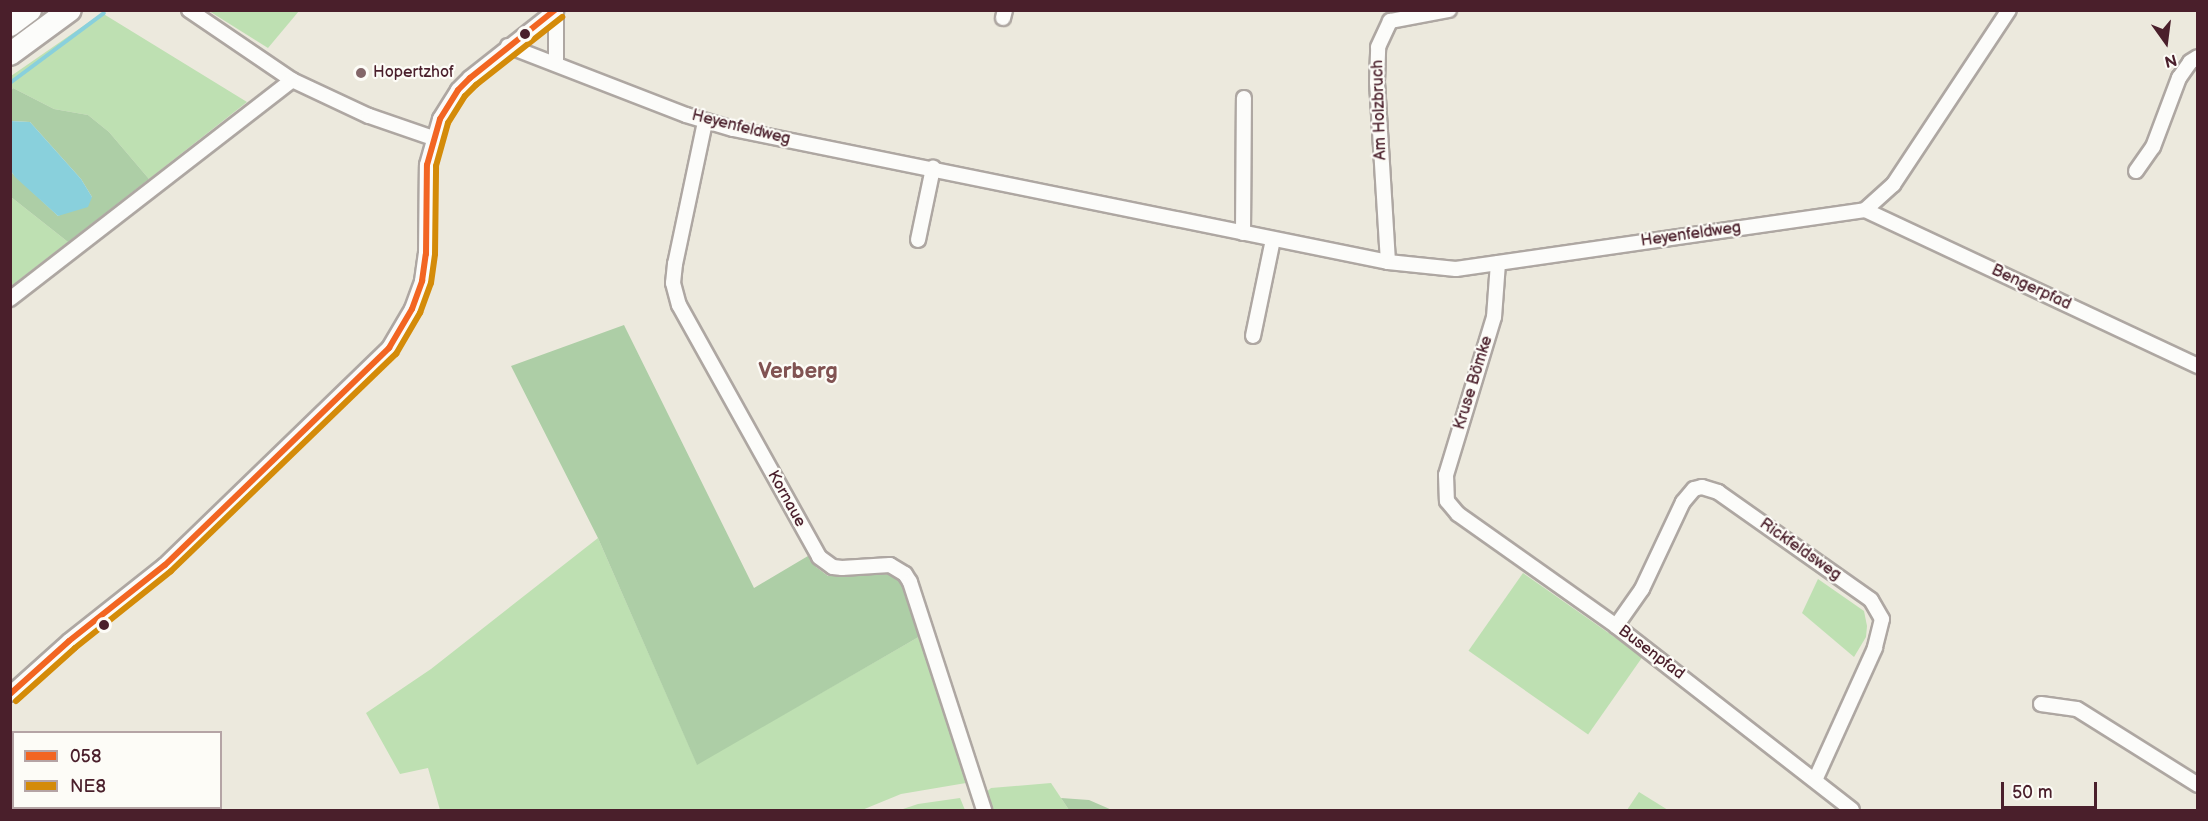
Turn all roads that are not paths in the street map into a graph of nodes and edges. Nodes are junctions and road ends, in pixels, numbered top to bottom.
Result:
1 (30, 10) edge
2 (70, 10) edge
3 (189, 10) edge
4 (556, 10) edge
5 (1449, 10) edge
6 (2009, 10) edge
7 (10, 25) edge
8 (508, 46) junction
9 (10, 54) edge
10 (2198, 57) edge
11 (556, 64) junction
12 (292, 80) junction
13 (1244, 99) dead end
14 (705, 122) junction
15 (433, 138) junction
16 (933, 168) junction
17 (2136, 171) dead end
18 (1865, 210) junction
19 (1243, 233) junction
20 (1274, 239) junction
21 (918, 240) dead end
22 (1388, 262) junction
23 (1498, 263) junction
24 (10, 299) edge
25 (1253, 336) dead end
26 (2198, 366) edge
27 (1447, 501) joint
28 (1616, 626) junction
29 (10, 694) edge
30 (2042, 704) dead end
31 (1815, 780) junction
32 (2198, 785) edge
33 (984, 810) edge
34 (1852, 810) edge

1 - 7 main road
2 - 9 main road
3 - 12 street
4 - 8 street
4 - 11 street
5 - 22 street, Am Holzbruch
6 - 18 street
8 - 11 street, Heyenfeldweg
8 - 15 street
10 - 17 street
11 - 14 street, Heyenfeldweg
12 - 15 street
12 - 24 street
13 - 19 street
14 - 16 street, Heyenfeldweg
14 - 33 street, Kornaue
15 - 29 street
16 - 19 street, Heyenfeldweg
16 - 21 street
18 - 23 street, Heyenfeldweg
18 - 26 street, Bengerpfad
19 - 20 street, Heyenfeldweg
20 - 22 street, Heyenfeldweg
20 - 25 street
22 - 23 street, Heyenfeldweg
23 - 27 street, Kruse Bömke
27 - 28 street, Busenpfad
28 - 31 street, Busenpfad
28 - 31 street, Rickfeldsweg
30 - 32 street
31 - 34 street, Busenpfad

